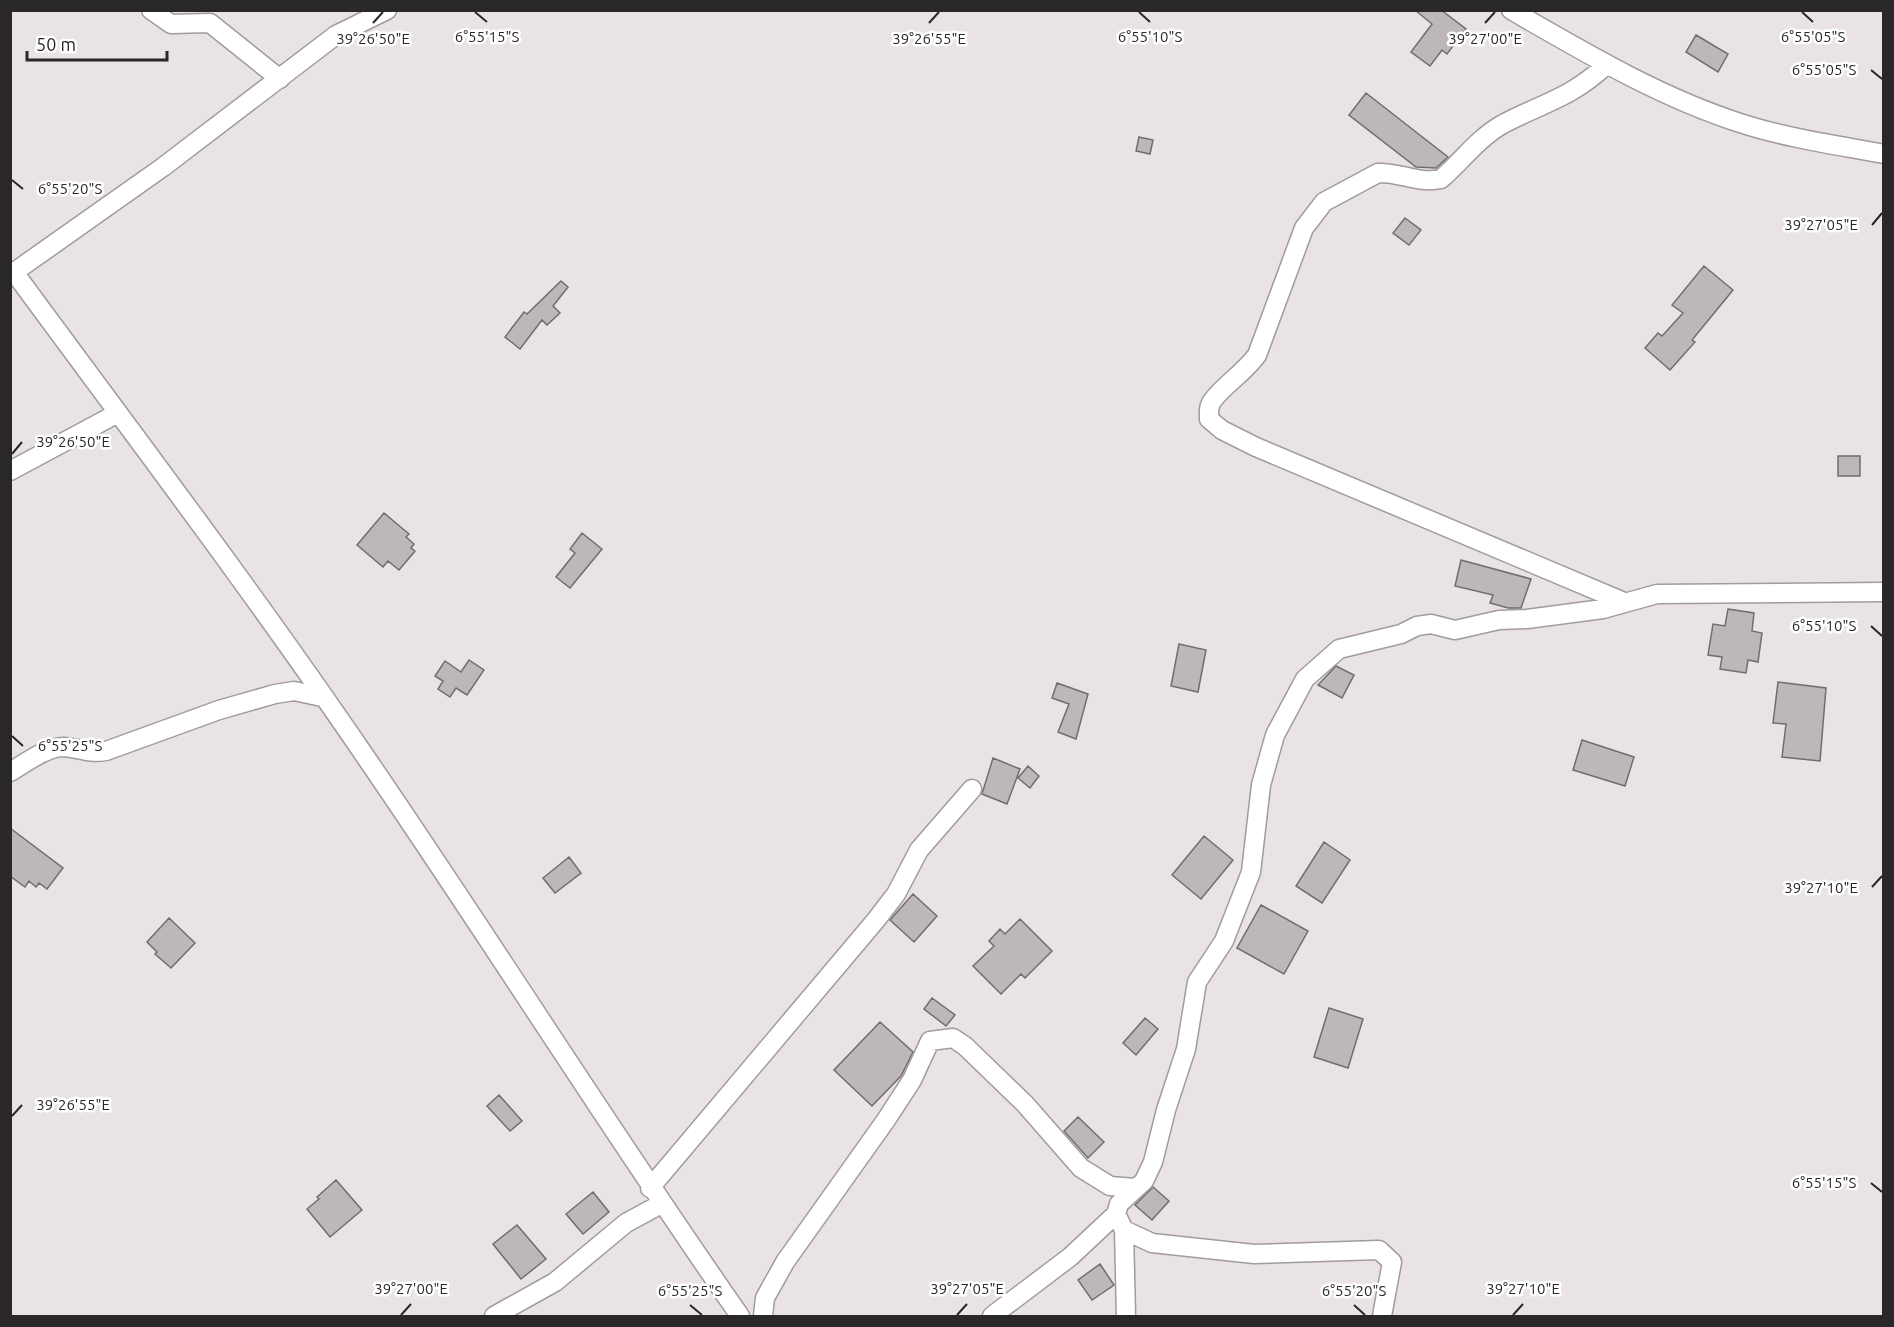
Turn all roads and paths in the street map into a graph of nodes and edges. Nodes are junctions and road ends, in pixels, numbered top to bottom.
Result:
1 (151, 10) edge
2 (387, 10) edge
3 (1510, 10) edge
4 (1606, 65) junction
5 (280, 79) junction
6 (1884, 154) edge
7 (13, 273) edge
8 (118, 413) junction
9 (10, 471) edge
10 (1884, 592) edge
11 (1624, 602) junction
12 (322, 697) junction
13 (10, 772) edge
14 (972, 789) dead end
15 (650, 1188) junction
16 (1136, 1188) junction
17 (662, 1204) junction
18 (1120, 1222) junction
19 (494, 1317) edge
20 (740, 1317) edge
21 (763, 1317) edge
22 (992, 1317) edge
23 (1126, 1317) edge
24 (1382, 1317) edge

1 - 5 street
2 - 5 street
3 - 4 street
4 - 6 street
4 - 11 street
5 - 7 street
7 - 8 street
8 - 9 street
8 - 12 street
10 - 11 street
11 - 16 street
12 - 13 street
12 - 15 street
14 - 15 street
15 - 17 street
16 - 18 street
16 - 21 street
17 - 19 street
17 - 20 street
18 - 22 street
18 - 23 street
18 - 24 street

